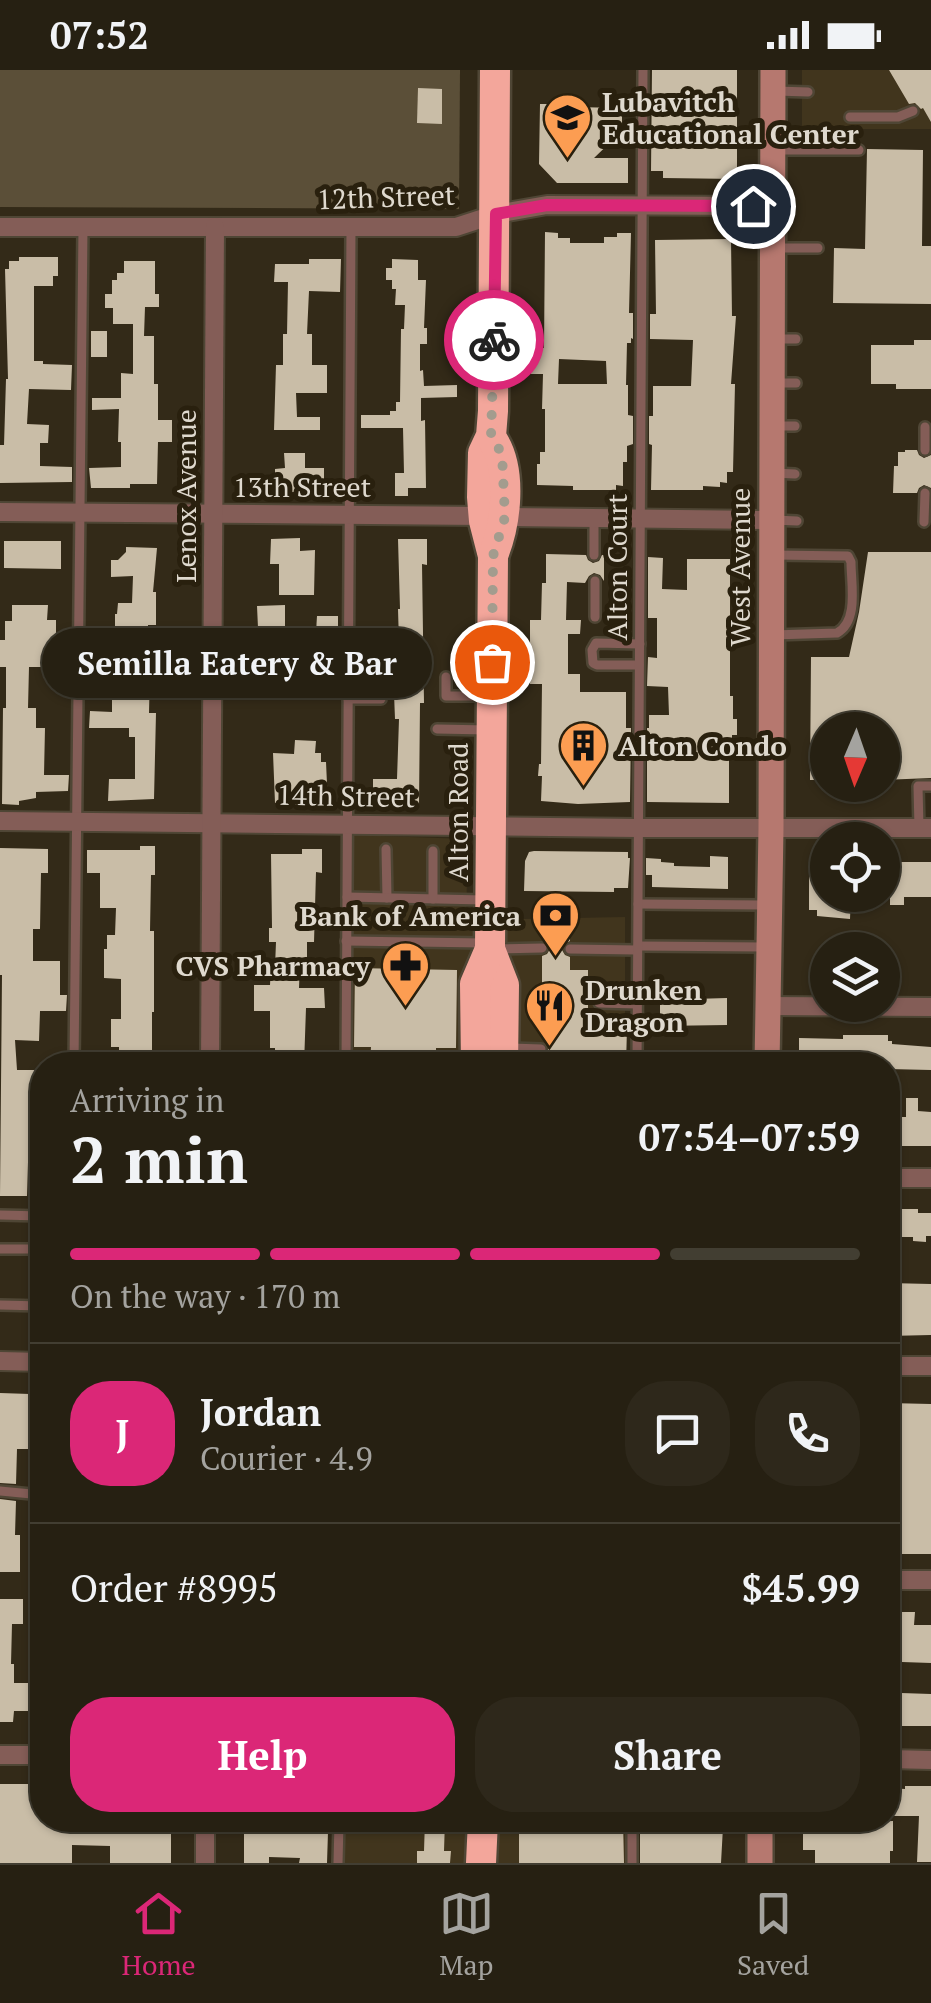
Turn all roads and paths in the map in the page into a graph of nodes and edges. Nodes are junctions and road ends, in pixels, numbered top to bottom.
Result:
1 (495, 70) edge
2 (643, 70) edge
3 (773, 80) edge
4 (808, 92) dead end
5 (913, 111) dead end
6 (850, 117) dead end
7 (773, 150) junction
8 (860, 150) dead end
9 (772, 206) junction
10 (642, 207) junction
11 (496, 214) junction
12 (0, 227) edge
13 (83, 227) junction
14 (215, 227) junction
15 (351, 227) junction
16 (772, 248) junction
17 (818, 248) dead end
18 (925, 427) dead end
19 (925, 450) dead end
20 (925, 494) dead end
21 (0, 512) edge
22 (80, 513) junction
23 (213, 514) junction
24 (349, 515) junction
25 (494, 517) junction
26 (594, 517) junction
27 (640, 517) junction
28 (770, 520) junction
29 (797, 520) dead end
30 (924, 522) dead end
31 (594, 555) dead end
32 (770, 555) junction
33 (595, 581) dead end
34 (594, 617) dead end
35 (770, 635) junction
36 (640, 644) junction
37 (639, 666) junction
38 (446, 677) dead end
39 (492, 696) junction
40 (348, 699) junction
41 (381, 699) dead end
42 (437, 729) dead end
43 (491, 730) junction
44 (931, 786) edge
45 (0, 821) edge
46 (77, 822) junction
47 (211, 822) junction
48 (347, 823) junction
49 (490, 826) junction
50 (637, 828) junction
51 (770, 828) junction
52 (925, 828) edge
53 (386, 850) dead end
54 (433, 850) dead end
55 (347, 897) junction
56 (386, 898) junction
57 (433, 899) junction
58 (490, 900) junction
59 (638, 904) junction
60 (769, 905) junction
61 (346, 941) junction
62 (490, 946) junction
63 (768, 947) junction
64 (542, 948) dead end
65 (638, 948) junction
66 (570, 949) dead end
67 (599, 1003) dead end
68 (637, 1004) junction
69 (476, 1006) junction
70 (767, 1006) junction
71 (931, 1007) edge
72 (541, 1048) dead end
73 (74, 1052) edge
74 (210, 1052) edge
75 (346, 1052) edge
76 (476, 1052) edge
77 (496, 1052) edge
78 (499, 1052) edge
79 (526, 1052) edge
80 (637, 1052) edge
81 (766, 1052) edge
82 (900, 1178) edge
83 (931, 1178) edge
84 (0, 1215) edge
85 (30, 1216) edge
86 (0, 1249) edge
87 (30, 1250) edge
88 (0, 1305) edge
89 (30, 1306) edge
90 (0, 1361) edge
91 (30, 1362) edge
92 (900, 1366) edge
93 (931, 1366) edge
94 (0, 1491) edge
95 (30, 1494) edge
96 (900, 1580) edge
97 (931, 1580) edge
98 (0, 1755) edge
99 (30, 1755) edge
100 (900, 1760) edge
101 (931, 1760) edge
102 (205, 1832) edge
103 (339, 1832) edge
104 (482, 1832) edge
105 (630, 1832) edge
106 (760, 1832) edge
107 (205, 1863) edge
108 (338, 1863) edge
109 (481, 1863) edge
110 (632, 1863) edge
111 (760, 1863) edge

1 - 11 highway, Alton Road
2 - 10 lane, Alton Court
3 - 4 lane
3 - 7 street, West Avenue
5 - 6 lane
7 - 8 lane
7 - 9 street, West Avenue
9 - 10 street, 12th Street
9 - 16 street, West Avenue
10 - 11 street, 12th Street
10 - 27 lane, Alton Court
11 - 15 street, 12th Street
11 - 25 highway, Alton Road
12 - 13 street, 12th Street
13 - 14 street, 12th Street
13 - 22 lane
14 - 15 street, 12th Street
14 - 23 street, Lenox Avenue
15 - 24 lane
16 - 17 lane
16 - 28 street, West Avenue
18 - 19 lane
20 - 30 lane
21 - 22 street, 13th Street
22 - 23 street, 13th Street
22 - 46 lane
23 - 24 street, 13th Street
23 - 47 street, Lenox Avenue
24 - 25 street, 13th Street
24 - 40 lane
25 - 26 street, 13th Street
25 - 39 highway, Alton Road
26 - 27 street, 13th Street
26 - 31 lane
27 - 28 street, 13th Street
27 - 36 lane, Alton Court
28 - 29 lane
28 - 32 street, West Avenue
32 - 35 street, West Avenue
32 - 35 lane
33 - 34 lane
35 - 51 street, West Avenue
36 - 37 lane, Alton Court
36 - 37 lane
37 - 50 lane, Alton Court
38 - 39 lane
39 - 43 highway, Alton Road
40 - 41 lane
40 - 48 lane
42 - 43 lane
43 - 49 highway, Alton Road
44 - 52 lane
45 - 46 street, 14th Street
46 - 47 street, 14th Street
46 - 73 lane
47 - 48 street, 14th Street
47 - 74 street, Lenox Avenue
48 - 49 street, 14th Street
48 - 55 lane
49 - 50 street, 14th Street
49 - 58 highway, Alton Road
50 - 51 street, 14th Street
50 - 59 lane, Alton Court
51 - 52 street, 14th Street
51 - 60 street, West Avenue
53 - 56 lane
54 - 57 lane
55 - 56 lane
55 - 61 lane
56 - 57 lane
57 - 58 lane
58 - 62 highway, Alton Road
59 - 60 lane
59 - 65 lane, Alton Court
60 - 63 street, West Avenue
61 - 62 lane
61 - 75 lane
62 - 64 lane
62 - 69 highway, Alton Road
62 - 78 highway, Alton Road
63 - 65 lane
63 - 70 street, West Avenue
65 - 66 lane
65 - 68 lane, Alton Court
67 - 68 lane
68 - 80 lane, Alton Court
69 - 76 highway, Alton Road
69 - 77 highway
70 - 71 street
70 - 81 street, West Avenue
72 - 79 lane
82 - 83 street
84 - 85 lane
86 - 87 lane
88 - 89 lane
90 - 91 street
92 - 93 street
94 - 95 lane
96 - 97 street
98 - 99 street
100 - 101 street
102 - 107 street
103 - 108 lane
104 - 109 highway
105 - 110 lane
106 - 111 street

